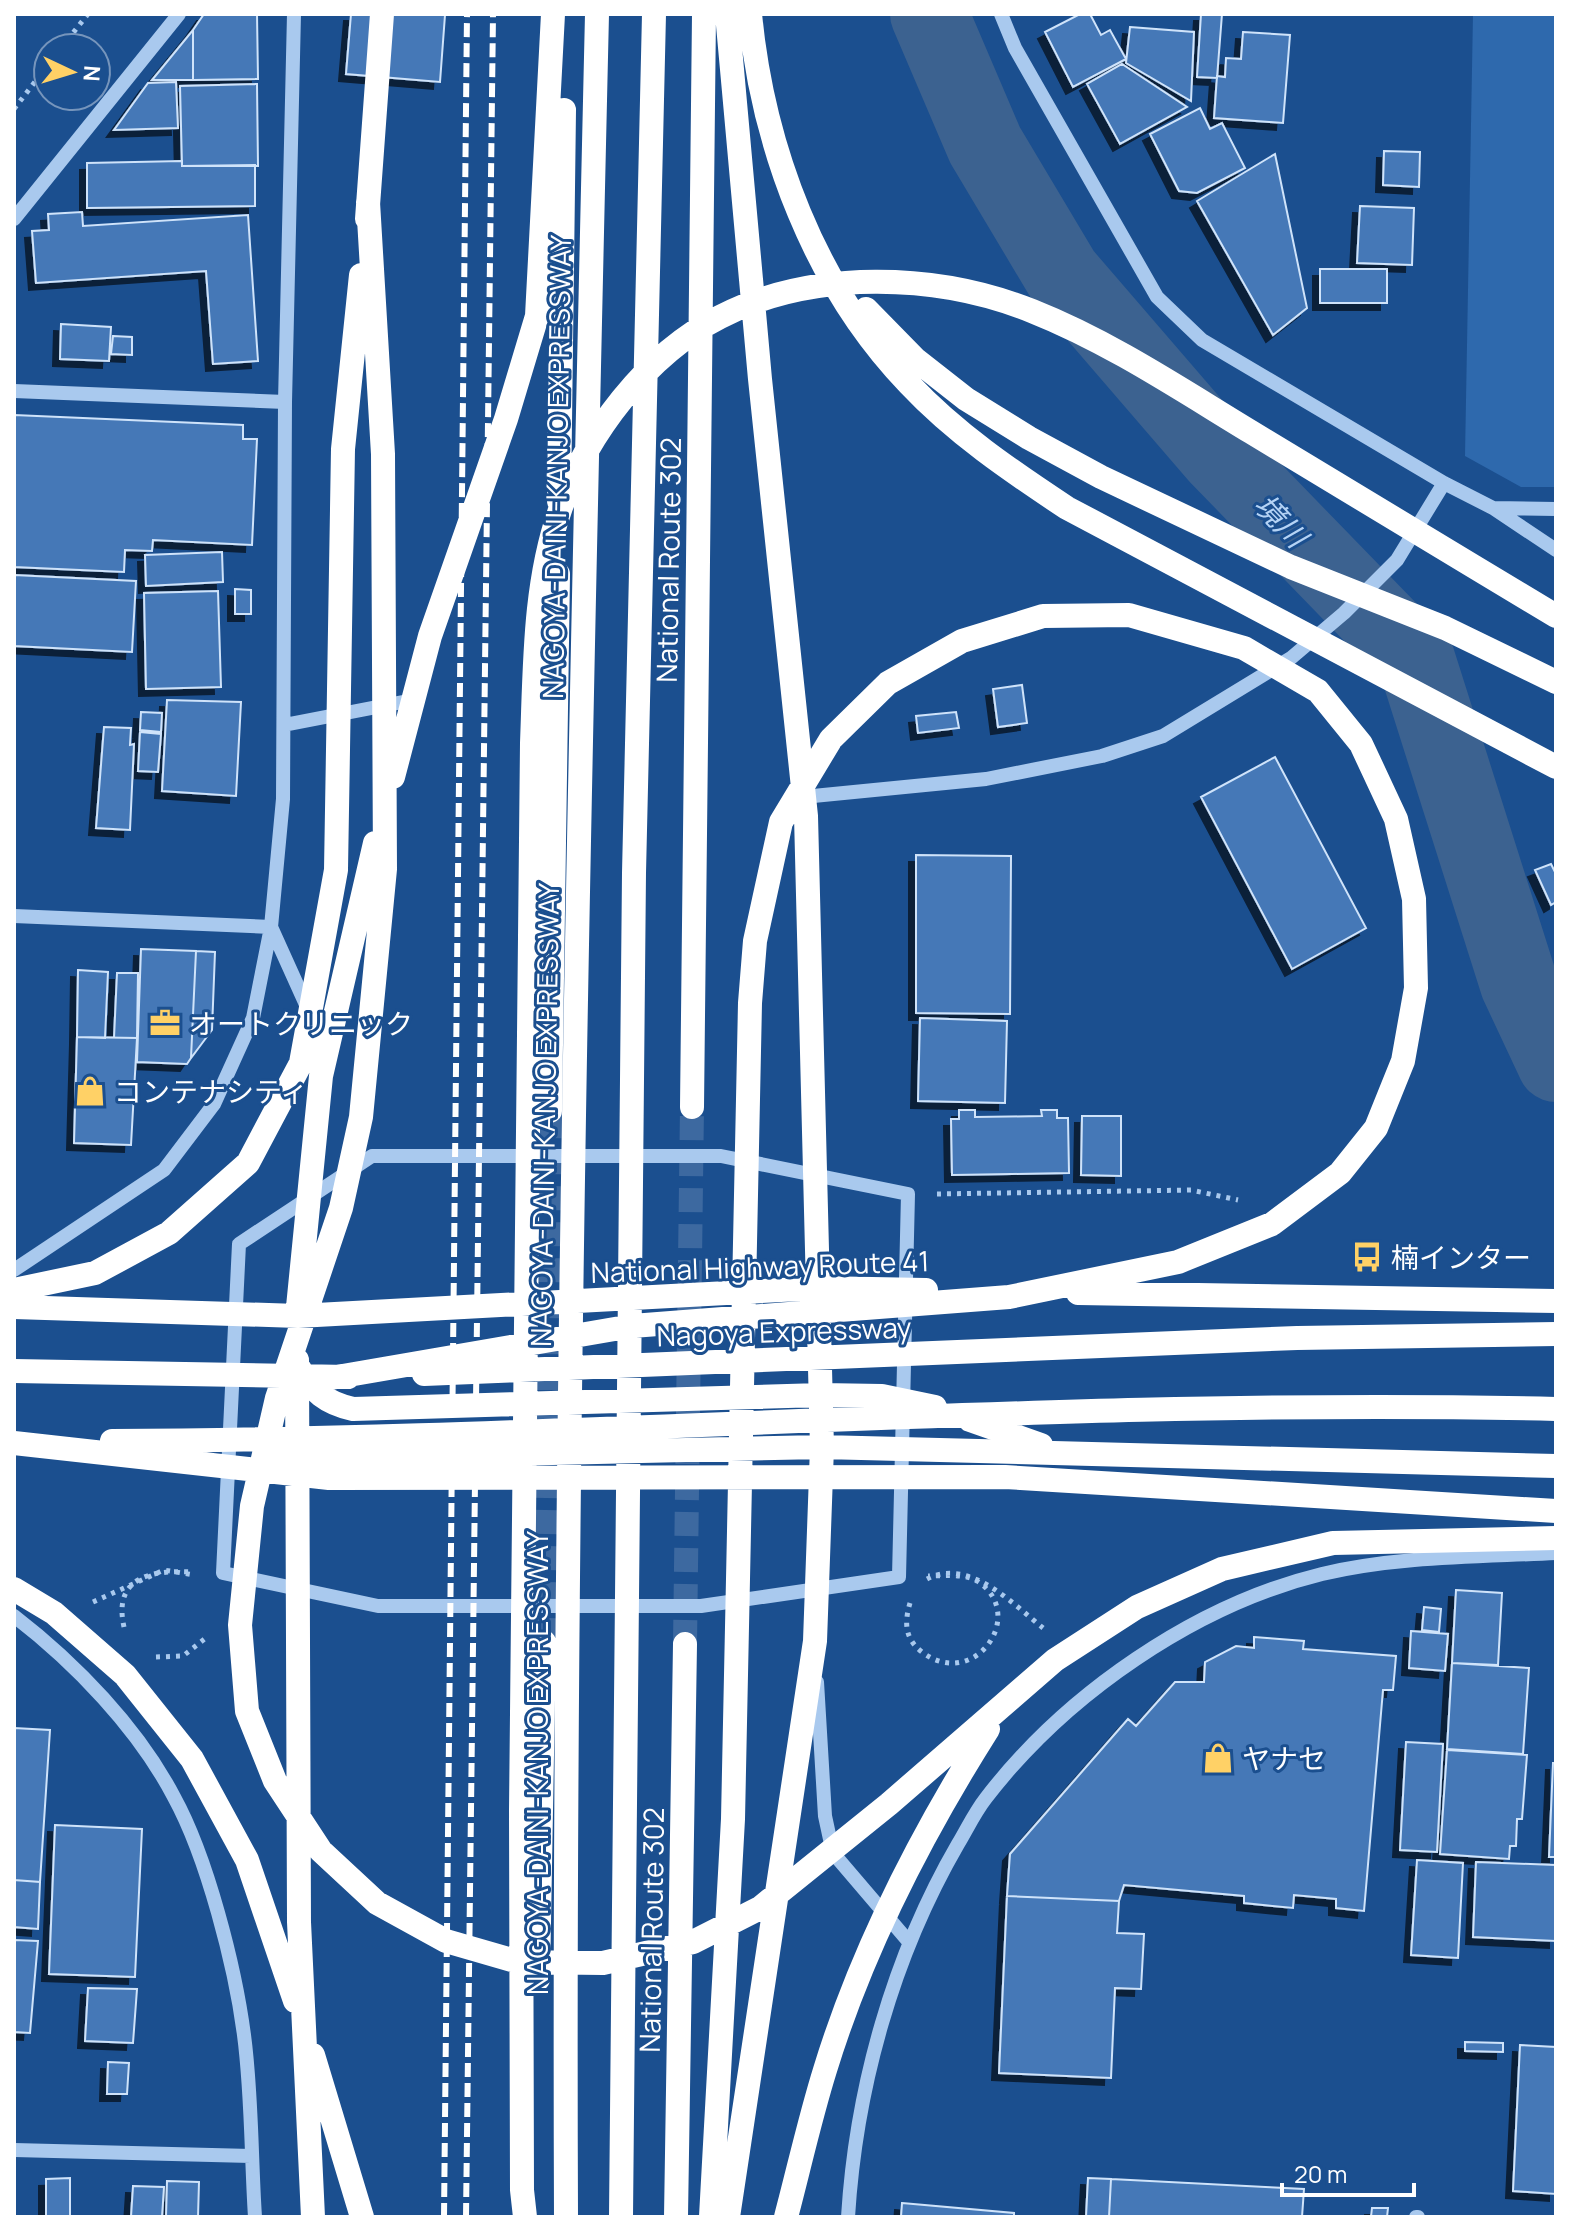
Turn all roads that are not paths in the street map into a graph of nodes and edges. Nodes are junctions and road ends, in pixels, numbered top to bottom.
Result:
1 (179, 14) edge
2 (294, 14) edge
3 (382, 14) edge
4 (553, 14) edge
5 (566, 14) edge
6 (597, 14) edge
7 (654, 14) edge
8 (704, 14) edge
9 (727, 14) edge
10 (750, 14) edge
11 (1001, 14) edge
12 (792, 193) junction
13 (368, 202) junction
14 (14, 219) edge
15 (14, 391) edge
16 (285, 402) junction
17 (1444, 483) junction
18 (1493, 508) junction
19 (1556, 509) edge
20 (1556, 550) edge
21 (1556, 616) edge
22 (1556, 682) edge
23 (413, 700) junction
24 (284, 725) junction
25 (1556, 767) edge
26 (803, 797) junction
27 (14, 916) edge
28 (271, 927) junction
29 (327, 1051) junction
30 (692, 1107) tunnel mouth
31 (550, 1111) tunnel mouth
32 (14, 1270) edge
33 (818, 1288) junction
34 (14, 1290) edge
35 (1556, 1301) edge
36 (14, 1307) edge
37 (298, 1316) junction
38 (1556, 1334) edge
39 (297, 1365) junction
40 (14, 1371) edge
41 (331, 1378) junction
42 (821, 1395) junction
43 (1556, 1409) edge
44 (14, 1442) edge
45 (822, 1447) junction
46 (1062, 1453) junction
47 (14, 1454) edge
48 (296, 1459) junction
49 (1556, 1466) edge
50 (1556, 1511) edge
51 (1556, 1538) edge
52 (1556, 1553) edge
53 (899, 1577) joint
54 (14, 1589) edge
55 (14, 1616) edge
56 (815, 1641) junction
57 (544, 1642) tunnel mouth
58 (685, 1644) tunnel mouth
59 (1002, 1707) junction
60 (909, 1942) junction
61 (14, 2150) edge
62 (251, 2156) junction
63 (14, 2161) edge
64 (255, 2217) edge
65 (313, 2217) edge
66 (362, 2217) edge
67 (525, 2217) edge
68 (533, 2217) edge
69 (566, 2217) edge
70 (621, 2217) edge
71 (676, 2217) edge
72 (711, 2217) edge
73 (728, 2217) edge
74 (786, 2217) edge
75 (848, 2217) edge

1 - 14 street
2 - 16 street
3 - 13 highway
4 - 23 highway
5 - 31 highway
6 - 69 highway, NAGOYA-DAINI-KANJO EXPRESSWAY
7 - 70 highway
8 - 30 highway, National Route 302
9 - 26 highway
10 - 12 highway
11 - 17 street
12 - 22 highway
12 - 25 highway
13 - 34 highway
13 - 59 highway
15 - 16 street
16 - 24 street
17 - 18 street
17 - 26 street
18 - 19 street
18 - 20 street
21 - 67 highway
23 - 24 street
23 - 29 highway
24 - 28 street
26 - 33 highway
27 - 28 street
28 - 29 street
28 - 32 street
29 - 37 highway
33 - 35 highway, National Highway Route 41
33 - 37 highway, National Highway Route 41
33 - 42 highway
36 - 37 highway, National Highway Route 41
37 - 39 highway
38 - 41 highway, Nagoya Expressway
39 - 42 highway
39 - 48 highway
40 - 41 highway, Nagoya Expressway
41 - 72 highway
42 - 45 highway
42 - 46 highway
43 - 44 highway
44 - 50 highway
45 - 46 highway
45 - 48 highway
45 - 56 highway
46 - 49 highway
47 - 48 highway
48 - 65 highway
51 - 59 highway
52 - 60 street
53 - 53 street
54 - 66 highway
55 - 62 street
56 - 60 street
56 - 73 highway
57 - 68 highway
58 - 71 highway, National Route 302
59 - 74 highway
60 - 75 street
61 - 62 street
61 - 63 street
62 - 64 street

